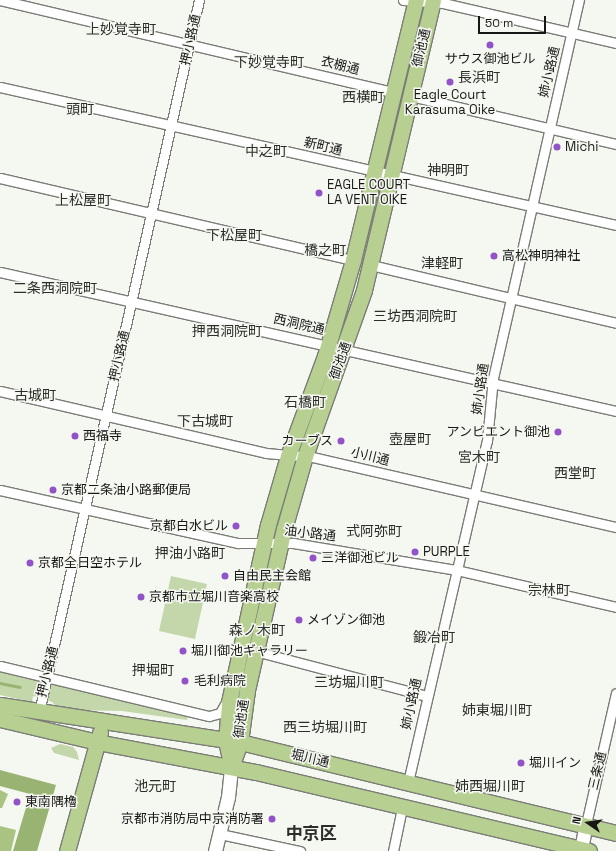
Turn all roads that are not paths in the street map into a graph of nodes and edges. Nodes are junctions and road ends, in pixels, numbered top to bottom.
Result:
1 (0, 0) edge
2 (200, 0) edge
3 (412, 0) edge
4 (579, 0) edge
5 (433, 1) edge
6 (572, 33) junction
7 (616, 43) edge
8 (190, 44) junction
9 (0, 87) edge
10 (393, 92) junction
11 (411, 96) junction
12 (172, 126) junction
13 (550, 129) junction
14 (616, 144) edge
15 (374, 172) junction
16 (392, 176) junction
17 (0, 178) edge
18 (530, 206) junction
19 (152, 215) junction
20 (616, 225) edge
21 (353, 260) junction
22 (371, 265) junction
23 (0, 272) edge
24 (510, 300) junction
25 (132, 302) junction
26 (616, 323) edge
27 (328, 345) junction
28 (345, 349) junction
29 (494, 383) junction
30 (0, 391) edge
31 (616, 412) edge
32 (107, 416) junction
33 (288, 456) junction
34 (305, 456) junction
35 (0, 490) edge
36 (474, 496) junction
37 (86, 510) junction
38 (616, 527) edge
39 (264, 543) junction
40 (281, 543) junction
41 (456, 570) junction
42 (616, 607) edge
43 (256, 651) junction
44 (0, 666) edge
45 (47, 680) junction
46 (232, 684) junction
47 (616, 693) edge
48 (426, 696) junction
49 (0, 705) edge
50 (40, 706) junction
51 (203, 715) junction
52 (0, 719) edge
53 (103, 723) junction
54 (233, 736) junction
55 (97, 742) junction
56 (231, 767) junction
57 (408, 782) junction
58 (402, 808) junction
59 (586, 824) junction
60 (616, 833) edge
61 (220, 834) junction
62 (585, 850) edge
63 (67, 851) edge
64 (216, 851) edge
65 (300, 851) edge
66 (393, 851) edge

1 - 8 street, 衣棚通
2 - 8 street, 押小路通
3 - 5 street
3 - 10 main road, 御池通
4 - 6 street, 姉小路通
5 - 6 street
5 - 11 main road, 御池通
6 - 7 street
6 - 13 street, 姉小路通
8 - 10 street, 衣棚通
8 - 12 street, 押小路通
9 - 12 street, 新町通
10 - 15 main road, 御池通
11 - 13 street
11 - 16 main road, 御池通
12 - 15 street, 新町通
12 - 19 street, 押小路通
13 - 14 street
13 - 18 street, 姉小路通
15 - 16 street, 新町通
15 - 21 main road, 御池通
16 - 18 street, 新町通
16 - 22 main road, 御池通
17 - 19 street
18 - 20 street, 新町通
18 - 24 street, 姉小路通
19 - 21 street
19 - 25 street, 押小路通
21 - 27 main road, 御池通
22 - 24 street
22 - 28 main road, 御池通
23 - 25 street, 西洞院通
24 - 26 street
24 - 29 street, 姉小路通
25 - 27 street, 西洞院通
25 - 32 street, 押小路通
27 - 28 street, 西洞院通
27 - 33 main road, 御池通
28 - 29 street, 西洞院通
28 - 34 main road, 御池通
29 - 31 street, 西洞院通
29 - 36 street, 姉小路通
30 - 32 street, 小川通
32 - 33 street, 小川通
32 - 37 street, 押小路通
33 - 34 street, 小川通
33 - 39 main road, 御池通
34 - 36 street, 小川通
34 - 40 main road, 御池通
35 - 37 street, 油小路通
36 - 38 street, 小川通
36 - 41 street, 姉小路通
37 - 39 street, 油小路通
37 - 45 street, 押小路通
39 - 40 street, 油小路通
39 - 46 main road, 御池通
40 - 41 street, 油小路通
40 - 43 main road, 御池通
41 - 42 street, 油小路通
41 - 48 street, 姉小路通
43 - 48 street
43 - 54 main road, 御池通
44 - 45 street
45 - 50 street, 押小路通
45 - 51 street
46 - 51 street
46 - 54 main road, 御池通
47 - 59 street, 三条通
48 - 57 street, 姉小路通
49 - 50 main road, 堀川通
50 - 53 main road, 堀川通
51 - 54 street
52 - 55 main road, 堀川通
53 - 54 main road, 堀川通
53 - 55 main road
54 - 56 main road, 御池通
54 - 57 main road, 堀川通
55 - 56 main road, 堀川通
55 - 63 main road
56 - 58 main road, 堀川通
56 - 61 street, 御池通
57 - 59 main road, 堀川通
58 - 62 main road, 堀川通
58 - 66 street
59 - 60 main road, 堀川通
59 - 62 street, 三条通
61 - 64 street, 御池通
61 - 65 street

